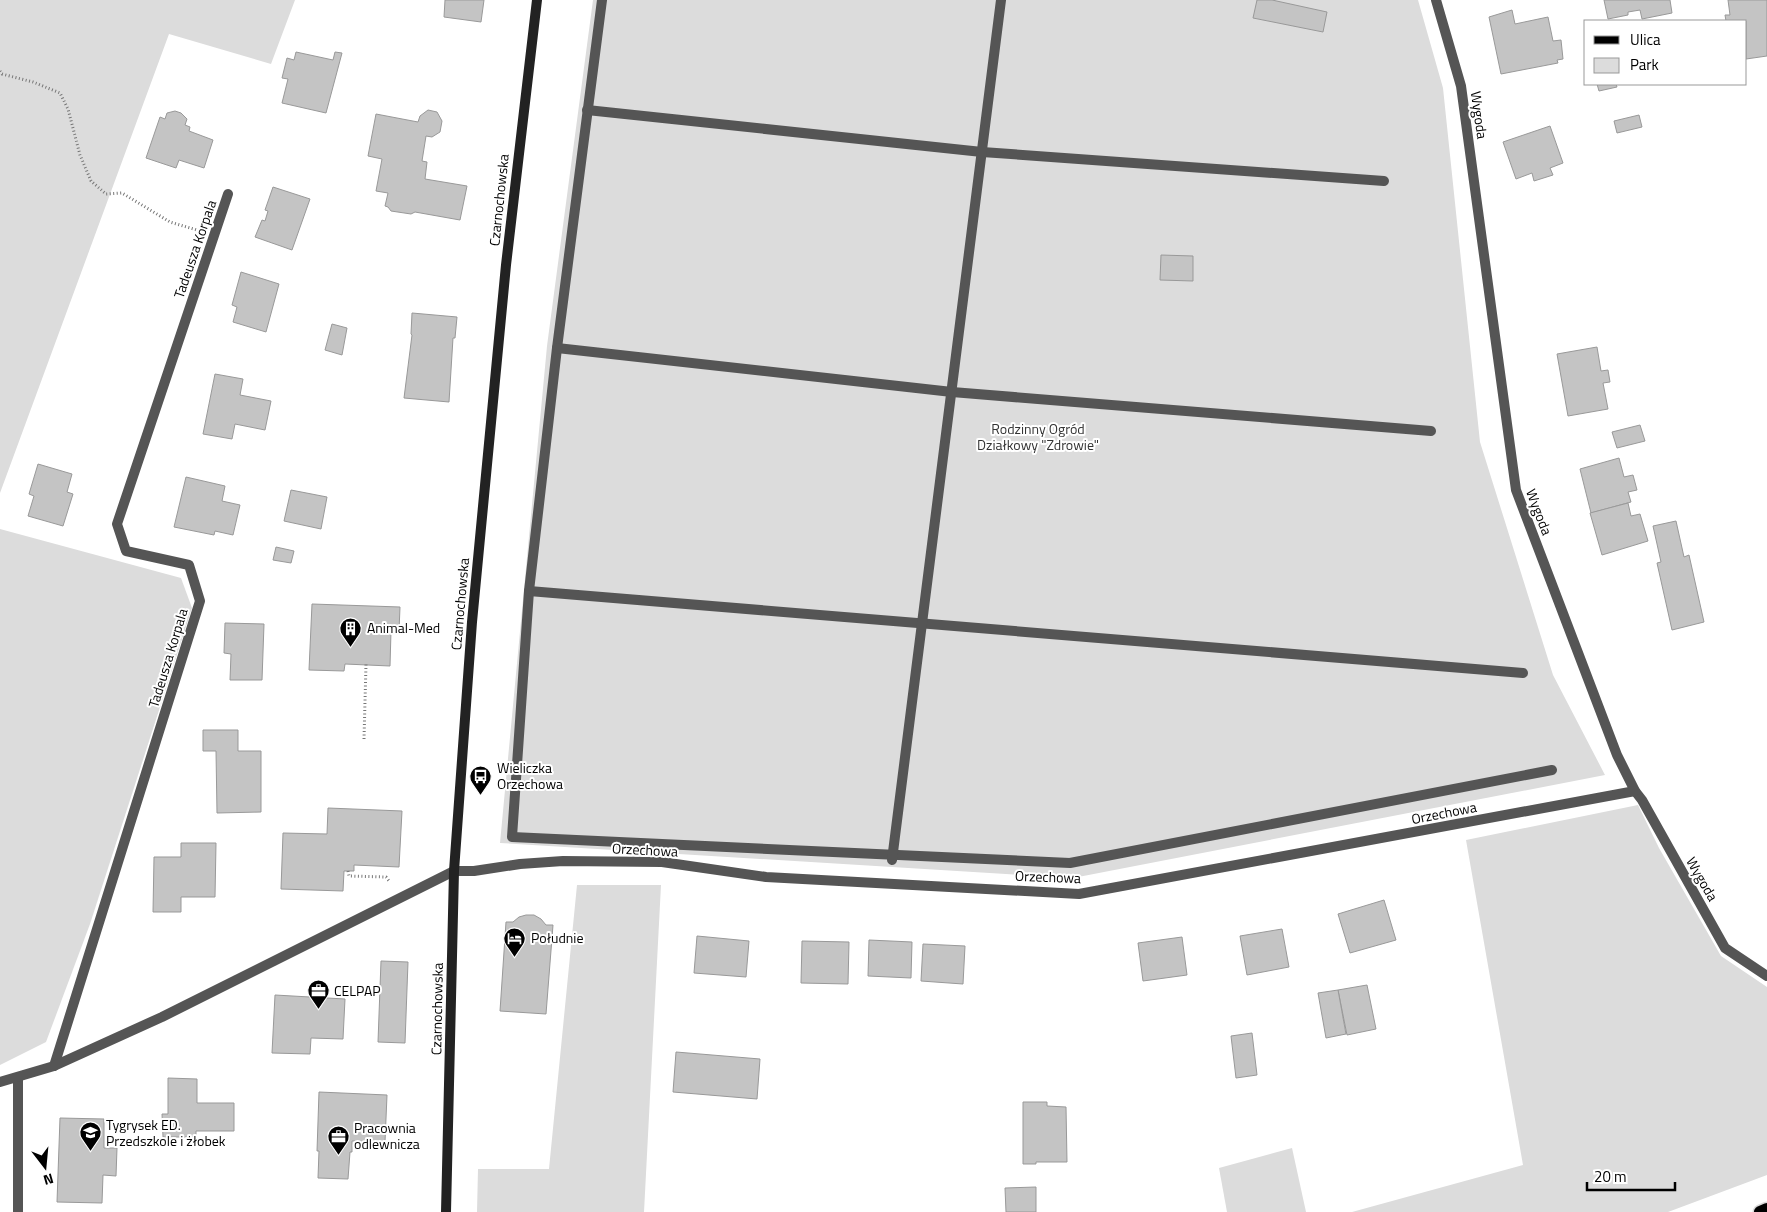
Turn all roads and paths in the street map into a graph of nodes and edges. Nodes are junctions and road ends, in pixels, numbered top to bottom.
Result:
1 (537, 0) edge
2 (602, 0) edge
3 (1001, 0) edge
4 (1436, 0) edge
5 (0, 71) edge
6 (587, 110) junction
7 (982, 152) junction
8 (1384, 181) dead end
9 (228, 194) dead end
10 (214, 236) junction
11 (557, 348) junction
12 (952, 392) junction
13 (1431, 431) dead end
14 (529, 590) junction
15 (922, 624) junction
16 (366, 664) dead end
17 (1523, 673) dead end
18 (364, 739) dead end
19 (1552, 770) dead end
20 (1635, 791) junction
21 (892, 858) junction
22 (348, 871) dead end
23 (454, 871) junction
24 (393, 885) dead end
25 (1767, 976) edge
26 (54, 1066) junction
27 (18, 1078) junction
28 (0, 1082) edge
29 (1767, 1209) edge
30 (18, 1212) edge
31 (446, 1212) edge
32 (1760, 1212) edge

1 - 23 street, Czarnochowska
2 - 6 street
3 - 7 street
4 - 20 street, Wygoda
5 - 10 path
6 - 7 street
6 - 11 street
7 - 8 street
7 - 12 street
9 - 10 street, Tadeusza Korpala
10 - 26 street, Tadeusza Korpala
11 - 12 street
11 - 14 street
12 - 13 street
12 - 15 street
14 - 15 street
14 - 21 street
15 - 17 street
15 - 21 street
16 - 18 path
19 - 21 street
20 - 23 street, Orzechowa
20 - 25 street, Wygoda
22 - 24 path
23 - 26 street
23 - 31 street, Czarnochowska
26 - 27 street
27 - 28 street
27 - 30 street
29 - 32 main road

